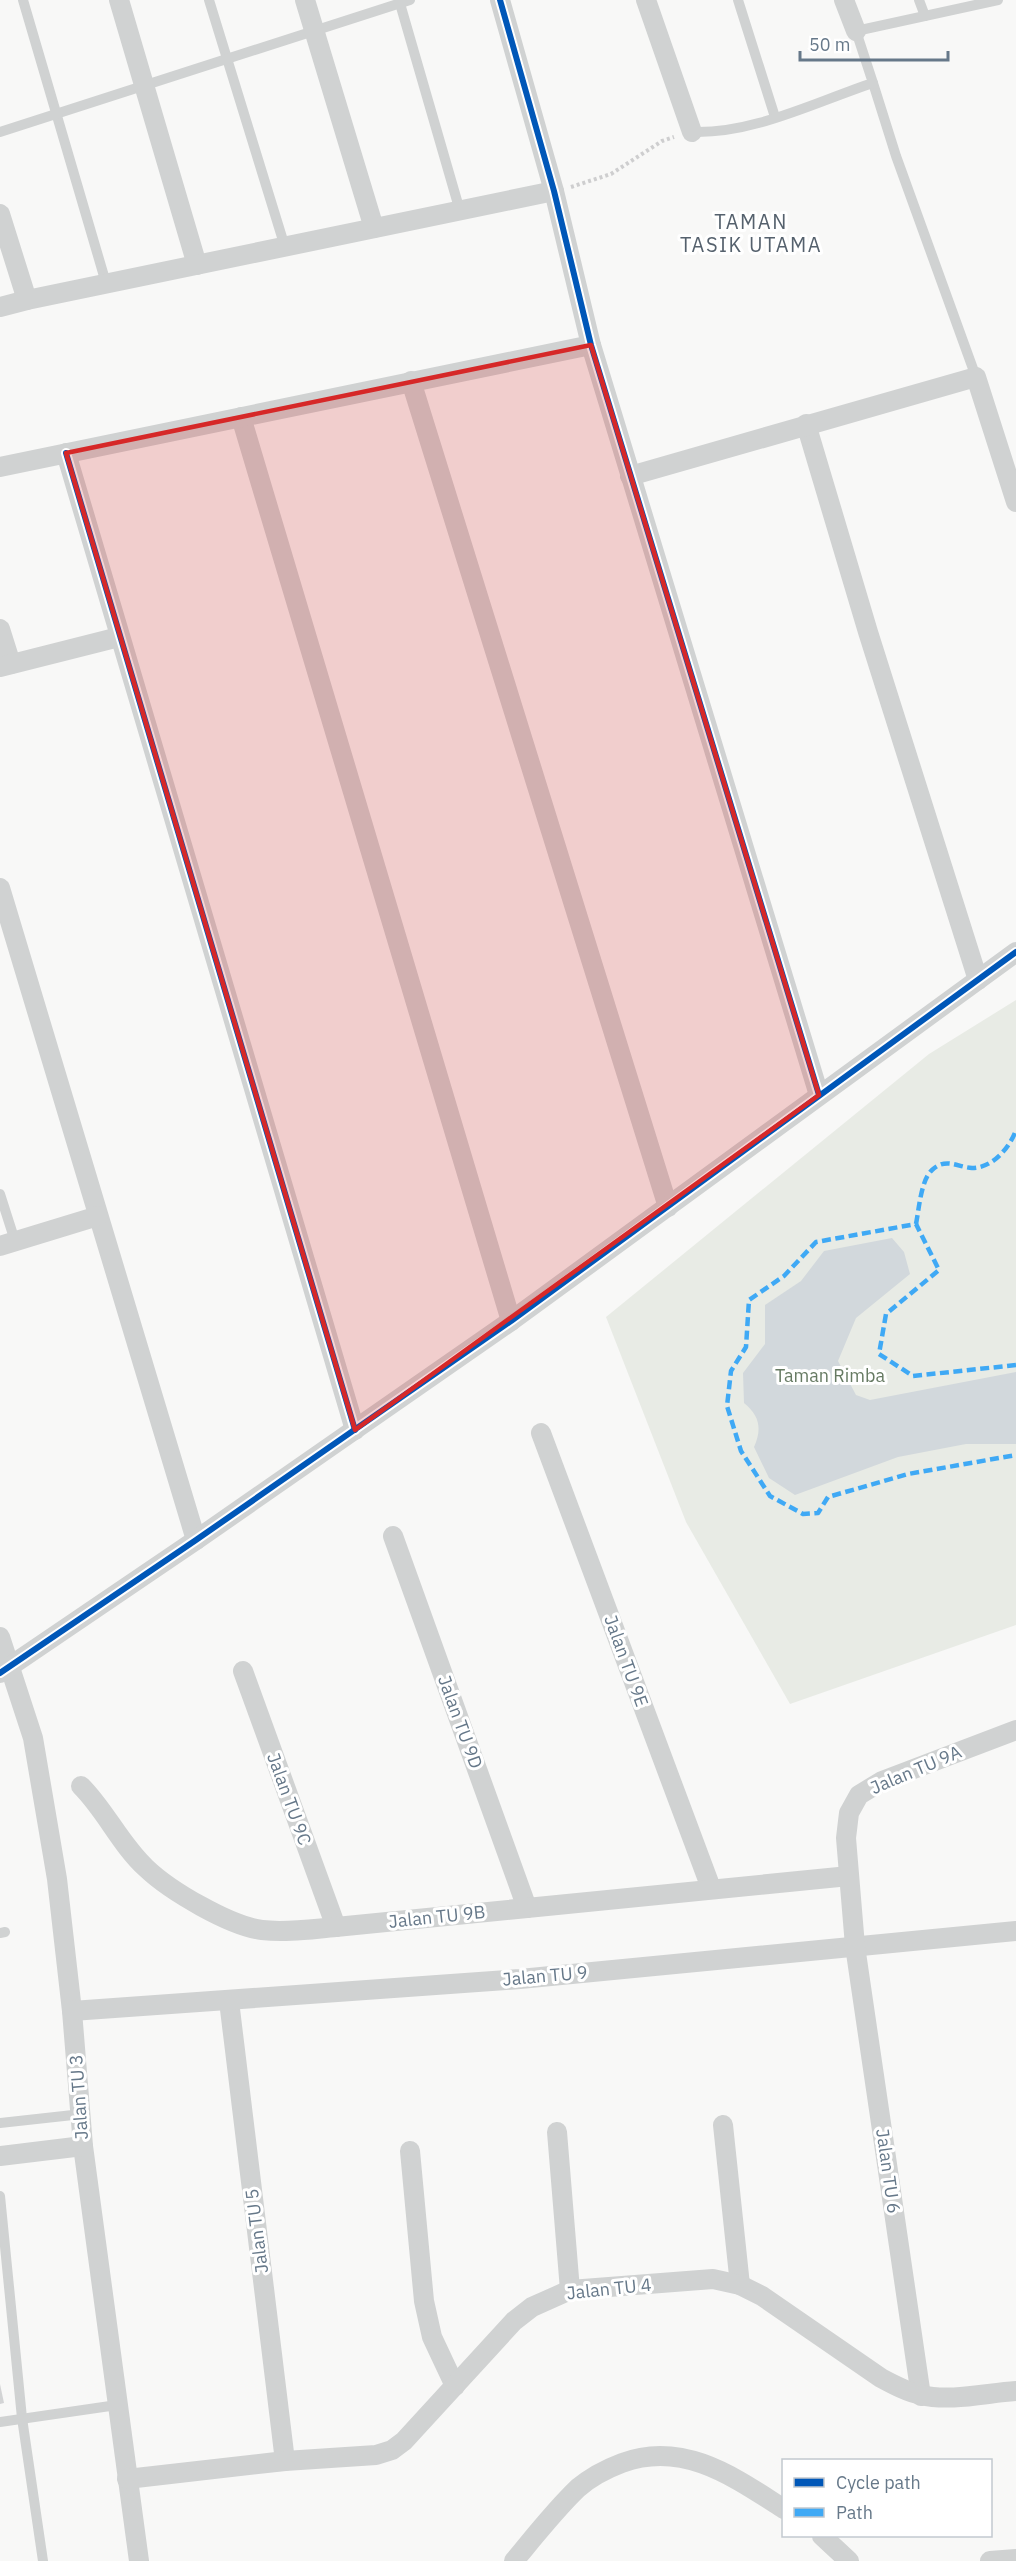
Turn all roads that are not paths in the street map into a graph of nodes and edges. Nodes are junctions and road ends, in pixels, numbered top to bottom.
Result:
1 (23, 0) edge
2 (118, 0) edge
3 (209, 0) edge
4 (305, 0) edge
5 (500, 0) edge
6 (646, 0) edge
7 (738, 0) edge
8 (844, 0) edge
9 (919, 0) edge
10 (998, 0) edge
11 (403, 1) edge
12 (925, 16) junction
13 (314, 31) junction
14 (856, 31) junction
15 (228, 58) junction
16 (873, 83) junction
17 (144, 86) junction
18 (57, 114) junction
19 (774, 117) junction
20 (0, 132) edge
21 (692, 132) joint
22 (554, 191) junction
23 (460, 211) junction
24 (0, 214) edge
25 (374, 228) junction
26 (285, 247) junction
27 (197, 264) junction
28 (106, 283) junction
29 (27, 300) junction
30 (0, 307) edge
31 (591, 345) junction
32 (976, 377) junction
33 (411, 381) junction
34 (241, 417) junction
35 (806, 424) junction
36 (66, 453) junction
37 (0, 467) edge
38 (630, 476) junction
39 (1016, 502) edge
40 (0, 629) edge
41 (119, 637) junction
42 (6, 665) edge
43 (0, 888) edge
44 (7, 935) edge
45 (1016, 952) edge
46 (978, 980) junction
47 (819, 1095) junction
48 (0, 1194) edge
49 (668, 1207) junction
50 (98, 1216) junction
51 (8, 1244) edge
52 (511, 1321) junction
53 (355, 1430) junction
54 (541, 1433) dead end
55 (393, 1536) dead end
56 (196, 1540) junction
57 (0, 1637) edge
58 (5, 1669) edge
59 (243, 1671) dead end
60 (1016, 1730) edge
61 (81, 1786) dead end
62 (849, 1875) junction
63 (711, 1888) junction
64 (527, 1908) junction
65 (336, 1927) junction
66 (1016, 1931) edge
67 (855, 1946) junction
68 (230, 2001) junction
69 (72, 2011) junction
70 (82, 2114) junction
71 (0, 2123) edge
72 (723, 2125) dead end
73 (557, 2132) dead end
74 (83, 2146) junction
75 (410, 2151) dead end
76 (0, 2156) edge
77 (0, 2196) edge
78 (740, 2285) junction
79 (570, 2290) junction
80 (455, 2386) junction
81 (1016, 2391) edge
82 (921, 2396) junction
83 (117, 2404) junction
84 (22, 2418) junction
85 (0, 2422) edge
86 (285, 2461) junction
87 (127, 2479) junction
88 (782, 2508) edge
89 (824, 2537) edge
90 (1016, 2559) edge
91 (43, 2561) edge
92 (139, 2561) edge
93 (514, 2561) edge
94 (849, 2561) edge
95 (990, 2561) edge

1 - 18 lane
2 - 17 street
3 - 15 lane
4 - 13 street
5 - 22 street
6 - 21 street
7 - 19 lane
8 - 14 street
9 - 12 lane
10 - 12 lane
11 - 13 lane
11 - 23 lane
12 - 14 lane
13 - 15 lane
13 - 25 street
14 - 16 lane
15 - 17 lane
15 - 26 lane
16 - 19 lane
16 - 32 lane
17 - 18 lane
17 - 27 street
18 - 20 lane
18 - 28 lane
19 - 21 lane
22 - 23 street
22 - 31 street
23 - 25 street
24 - 29 street
25 - 26 street
26 - 27 street
27 - 28 street
28 - 29 street
29 - 30 street
31 - 33 street
31 - 38 street
32 - 35 street
32 - 39 street
33 - 34 street
33 - 49 street
34 - 36 street
34 - 52 street
35 - 38 street
35 - 46 street
36 - 37 street
36 - 41 street
38 - 47 street
40 - 42 street
41 - 42 street
41 - 53 street
43 - 44 street
44 - 50 street
45 - 46 street
46 - 47 street
47 - 49 street
48 - 51 lane
49 - 52 street
50 - 51 street
50 - 56 street
52 - 53 street
53 - 56 street
54 - 63 street, Jalan TU 9E
55 - 64 street, Jalan TU 9D
56 - 58 street
57 - 58 street, Jalan TU 3
58 - 69 street, Jalan TU 3
59 - 65 street, Jalan TU 9C
60 - 62 street, Jalan TU 9A
61 - 65 street, Jalan TU 9B
62 - 63 street, Jalan TU 9B
62 - 67 street, Jalan TU 9A
63 - 64 street, Jalan TU 9B
64 - 65 street, Jalan TU 9B
66 - 67 street, Jalan TU 9
67 - 68 street, Jalan TU 9
67 - 82 street, Jalan TU 6
68 - 69 street, Jalan TU 9
68 - 86 street, Jalan TU 5
69 - 70 street, Jalan TU 3
70 - 71 lane
70 - 74 street, Jalan TU 3
72 - 78 street
73 - 79 street
74 - 76 street
74 - 83 street, Jalan TU 3
75 - 80 street
77 - 84 lane
78 - 79 street, Jalan TU 4
78 - 82 street, Jalan TU 4
79 - 80 street, Jalan TU 4
80 - 86 street, Jalan TU 4
81 - 82 street, Jalan TU 4
83 - 84 lane
83 - 87 street, Jalan TU 3
84 - 85 lane
84 - 91 lane
86 - 87 street, Jalan TU 4
87 - 92 street, Jalan TU 3
88 - 93 street
89 - 94 street
90 - 95 street

